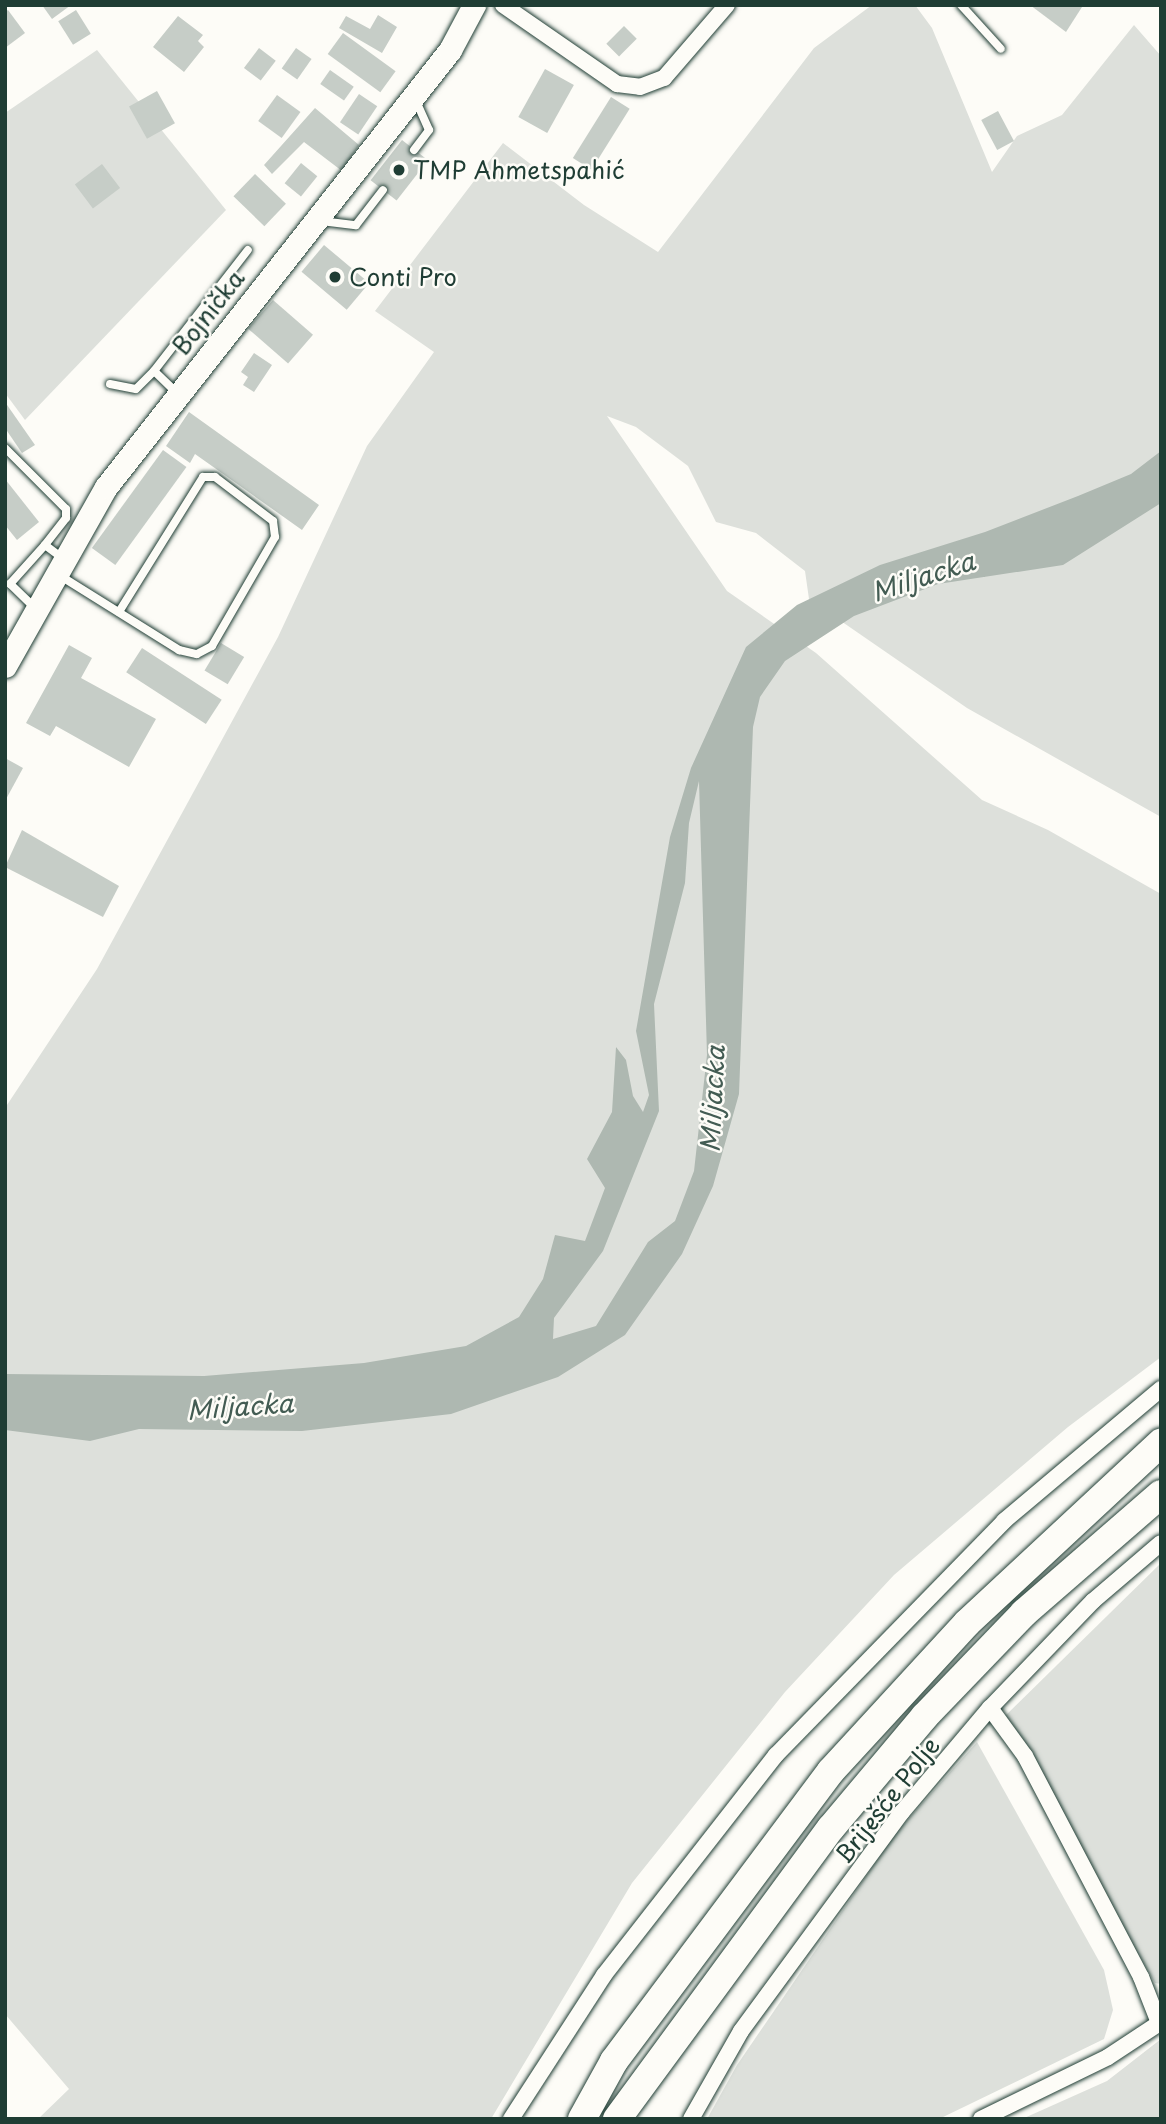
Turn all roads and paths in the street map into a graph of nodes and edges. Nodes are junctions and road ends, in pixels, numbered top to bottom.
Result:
1 (474, 5) edge
2 (503, 5) edge
3 (727, 5) edge
4 (961, 5) edge
5 (1001, 50) dead end
6 (414, 96) junction
7 (414, 150) dead end
8 (383, 190) dead end
9 (315, 220) junction
10 (248, 250) dead end
11 (155, 372) junction
12 (110, 384) dead end
13 (178, 394) junction
14 (5, 448) edge
15 (45, 545) junction
16 (61, 566) junction
17 (37, 610) junction
18 (119, 612) junction
19 (5, 666) edge
20 (1161, 1389) edge
21 (1161, 1443) edge
22 (1161, 1494) edge
23 (1161, 1543) edge
24 (990, 1708) junction
25 (1160, 2023) edge
26 (512, 2119) edge
27 (582, 2119) edge
28 (617, 2119) edge
29 (691, 2119) edge
30 (981, 2119) edge

1 - 6 main road, Bojnička
2 - 3 street
4 - 5 lane
6 - 7 lane
6 - 9 main road, Bojnička
8 - 9 lane
9 - 13 main road, Bojnička
10 - 11 lane
11 - 12 lane
11 - 13 lane
13 - 16 main road, Bojnička
14 - 15 lane
15 - 16 lane
15 - 17 lane
16 - 17 main road, Bojnička
16 - 18 lane
17 - 19 main road, Bojnička
18 - 18 lane
20 - 26 street
21 - 27 highway
22 - 28 highway
23 - 24 street, Briješće Polje
24 - 25 street
24 - 29 street, Briješće Polje
25 - 30 street

